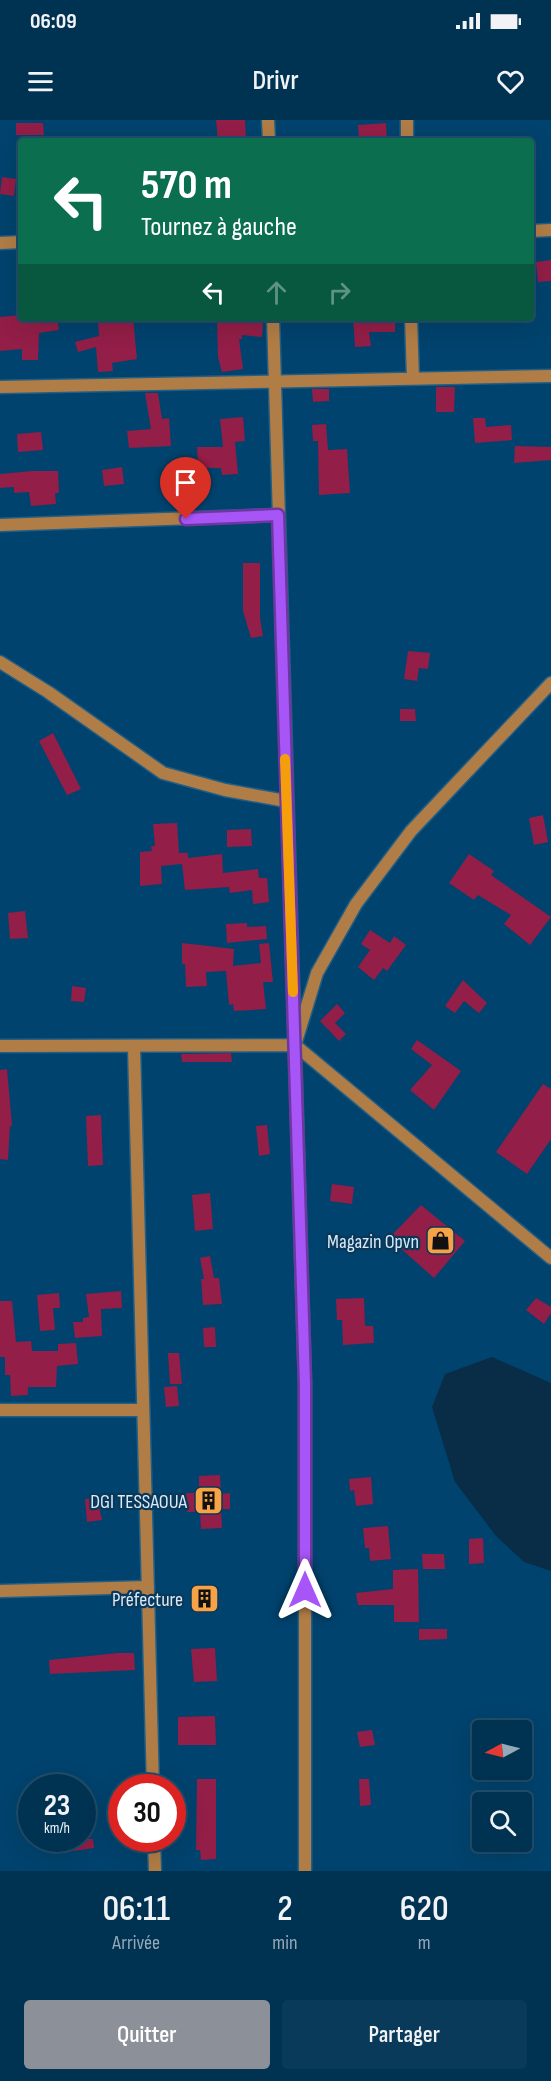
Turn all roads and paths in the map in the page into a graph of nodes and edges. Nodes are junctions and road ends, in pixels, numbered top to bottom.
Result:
1 (268, 120) edge
2 (407, 120) edge
3 (269, 138) edge
4 (407, 138) edge
5 (551, 230) edge
6 (534, 231) edge
7 (18, 242) edge
8 (0, 243) edge
9 (273, 321) edge
10 (411, 321) edge
11 (551, 376) edge
12 (413, 378) junction
13 (275, 379) junction
14 (0, 387) edge
15 (278, 515) junction
16 (0, 525) edge
17 (0, 662) edge
18 (551, 683) edge
19 (286, 801) junction
20 (295, 1045) junction
21 (0, 1046) edge
22 (134, 1046) junction
23 (551, 1258) edge
24 (0, 1410) edge
25 (143, 1410) junction
26 (148, 1587) junction
27 (0, 1591) edge
28 (153, 1774) edge
29 (154, 1852) edge
30 (155, 1871) edge
31 (305, 1871) edge

1 - 3 street
2 - 4 street
5 - 6 street
7 - 8 street
9 - 13 street
10 - 12 street
11 - 12 street
12 - 13 street
13 - 14 street
13 - 15 street
15 - 16 street
15 - 19 street
17 - 19 street
18 - 20 street
19 - 20 street
20 - 22 street
20 - 23 street
20 - 31 street
21 - 22 street
22 - 25 street
24 - 25 street
25 - 26 street
26 - 27 street
26 - 28 street
29 - 30 street

